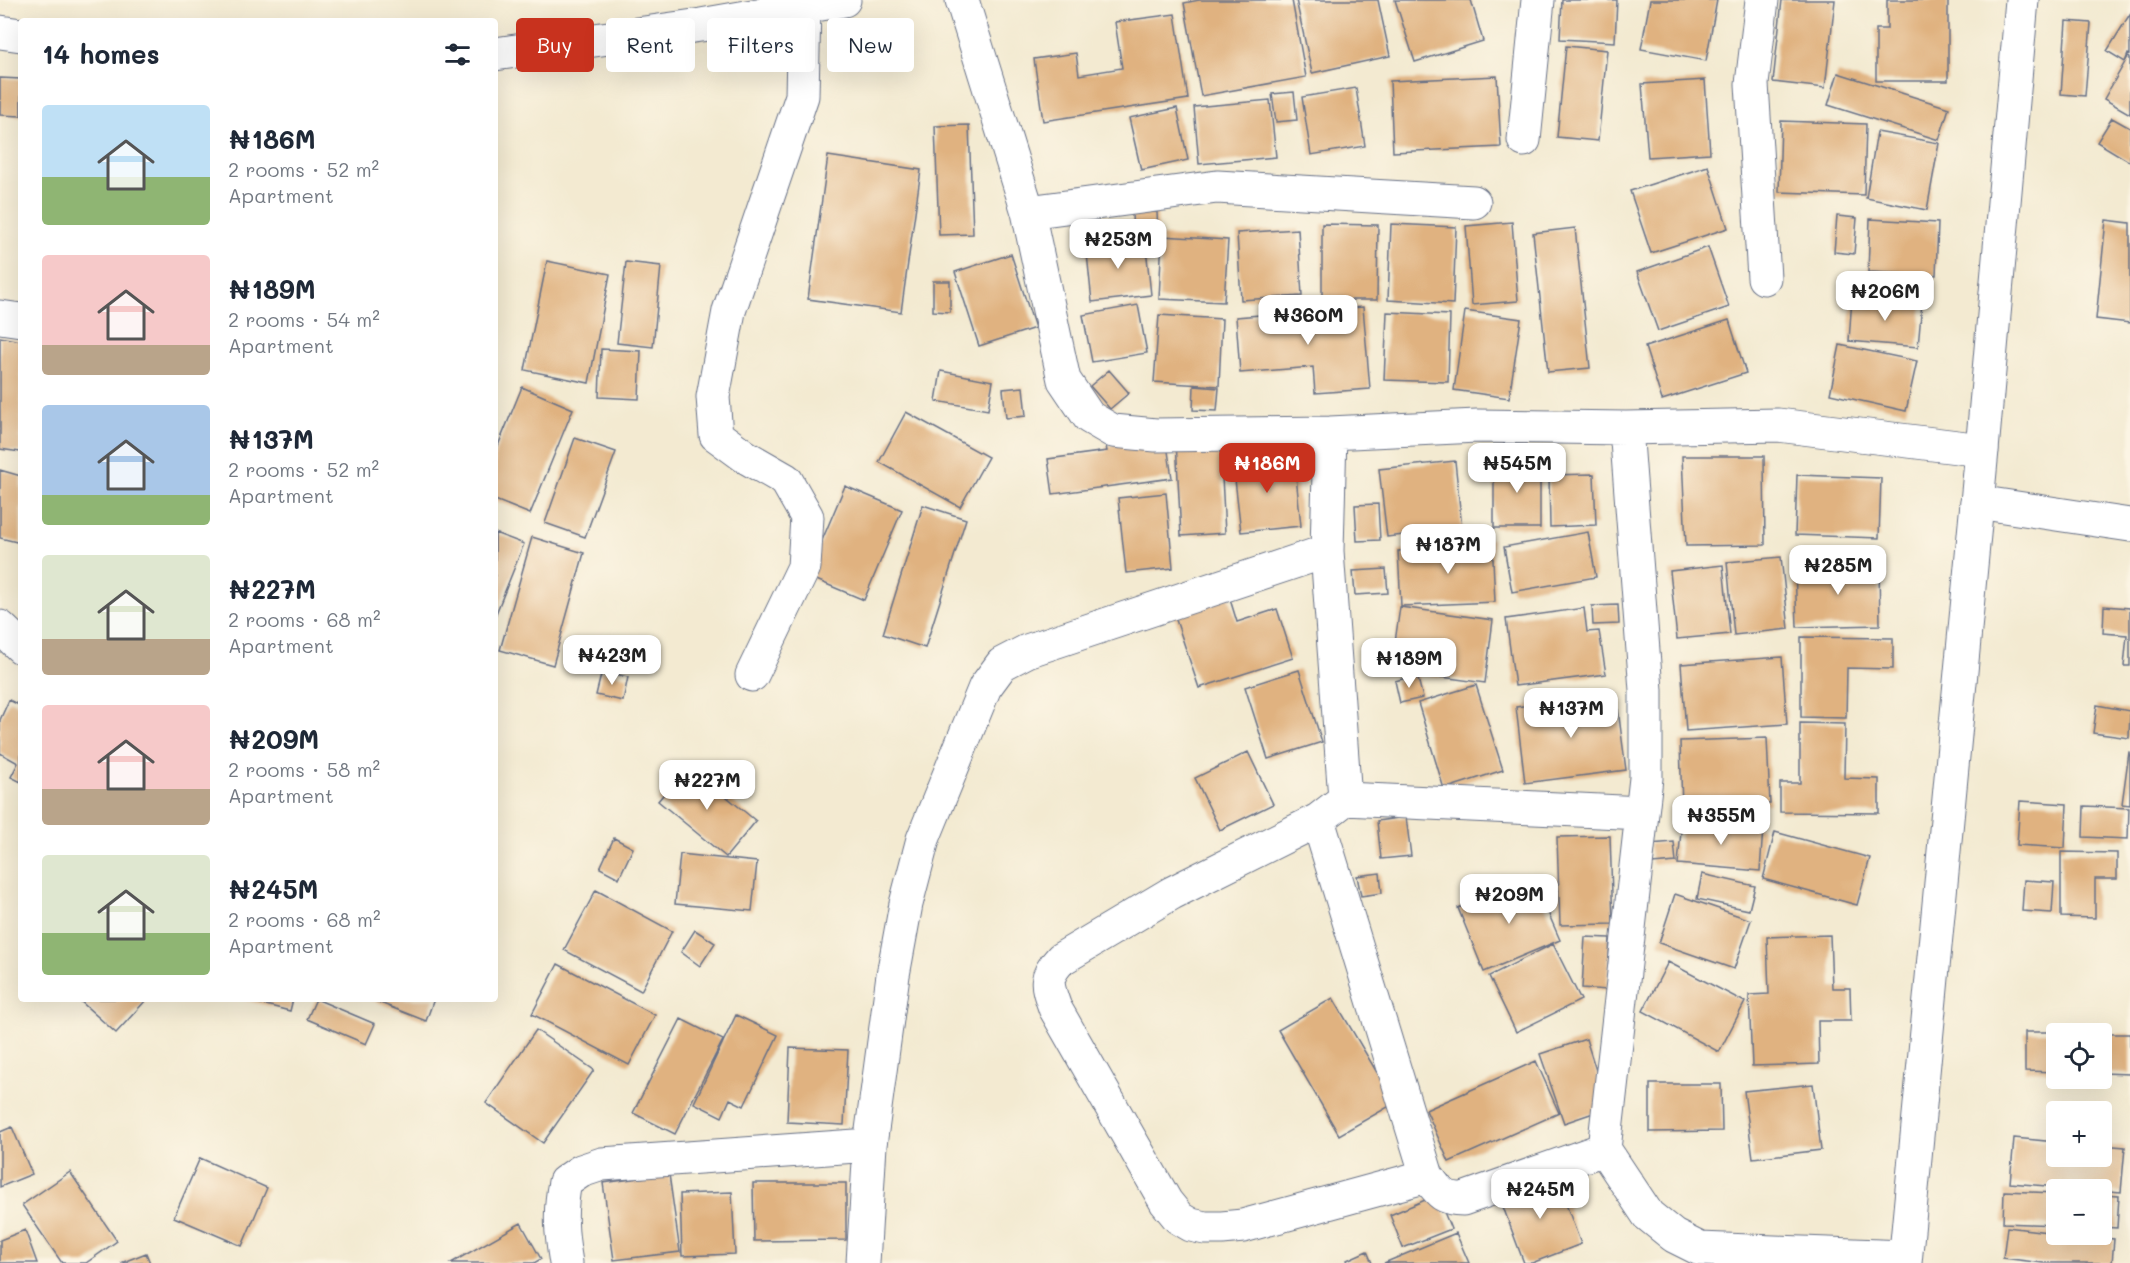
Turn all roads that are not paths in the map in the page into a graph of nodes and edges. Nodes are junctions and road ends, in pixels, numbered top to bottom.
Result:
1 (844, 0) edge
2 (962, 0) edge
3 (1538, 0) edge
4 (1762, 0) edge
5 (2022, 0) edge
6 (804, 7) junction
7 (0, 32) edge
8 (18, 35) edge
9 (498, 54) edge
10 (1524, 140) dead end
11 (1474, 202) dead end
12 (1028, 212) junction
13 (1764, 278) dead end
14 (0, 318) edge
15 (18, 320) edge
16 (1626, 428) junction
17 (1330, 433) junction
18 (1982, 450) junction
19 (1977, 502) junction
20 (2130, 525) edge
21 (1327, 551) junction
22 (0, 627) edge
23 (18, 644) edge
24 (752, 675) dead end
25 (1345, 799) junction
26 (1642, 813) junction
27 (1318, 820) junction
28 (870, 1145) junction
29 (1604, 1149) junction
30 (1427, 1176) junction
31 (1905, 1260) edge
32 (566, 1263) edge
33 (863, 1263) edge

1 - 6 street
2 - 12 street
3 - 10 street
4 - 13 street
5 - 18 street
6 - 9 street
6 - 24 street
7 - 8 street
11 - 12 street
12 - 17 street
14 - 15 street
16 - 17 street
16 - 18 street
16 - 26 street
17 - 21 street
18 - 19 street
19 - 20 street
19 - 31 street
21 - 25 street
21 - 28 street
22 - 23 street
25 - 26 street
25 - 27 street
26 - 29 street
27 - 30 street
27 - 30 street
28 - 32 street
28 - 33 street
29 - 30 street
29 - 31 street

